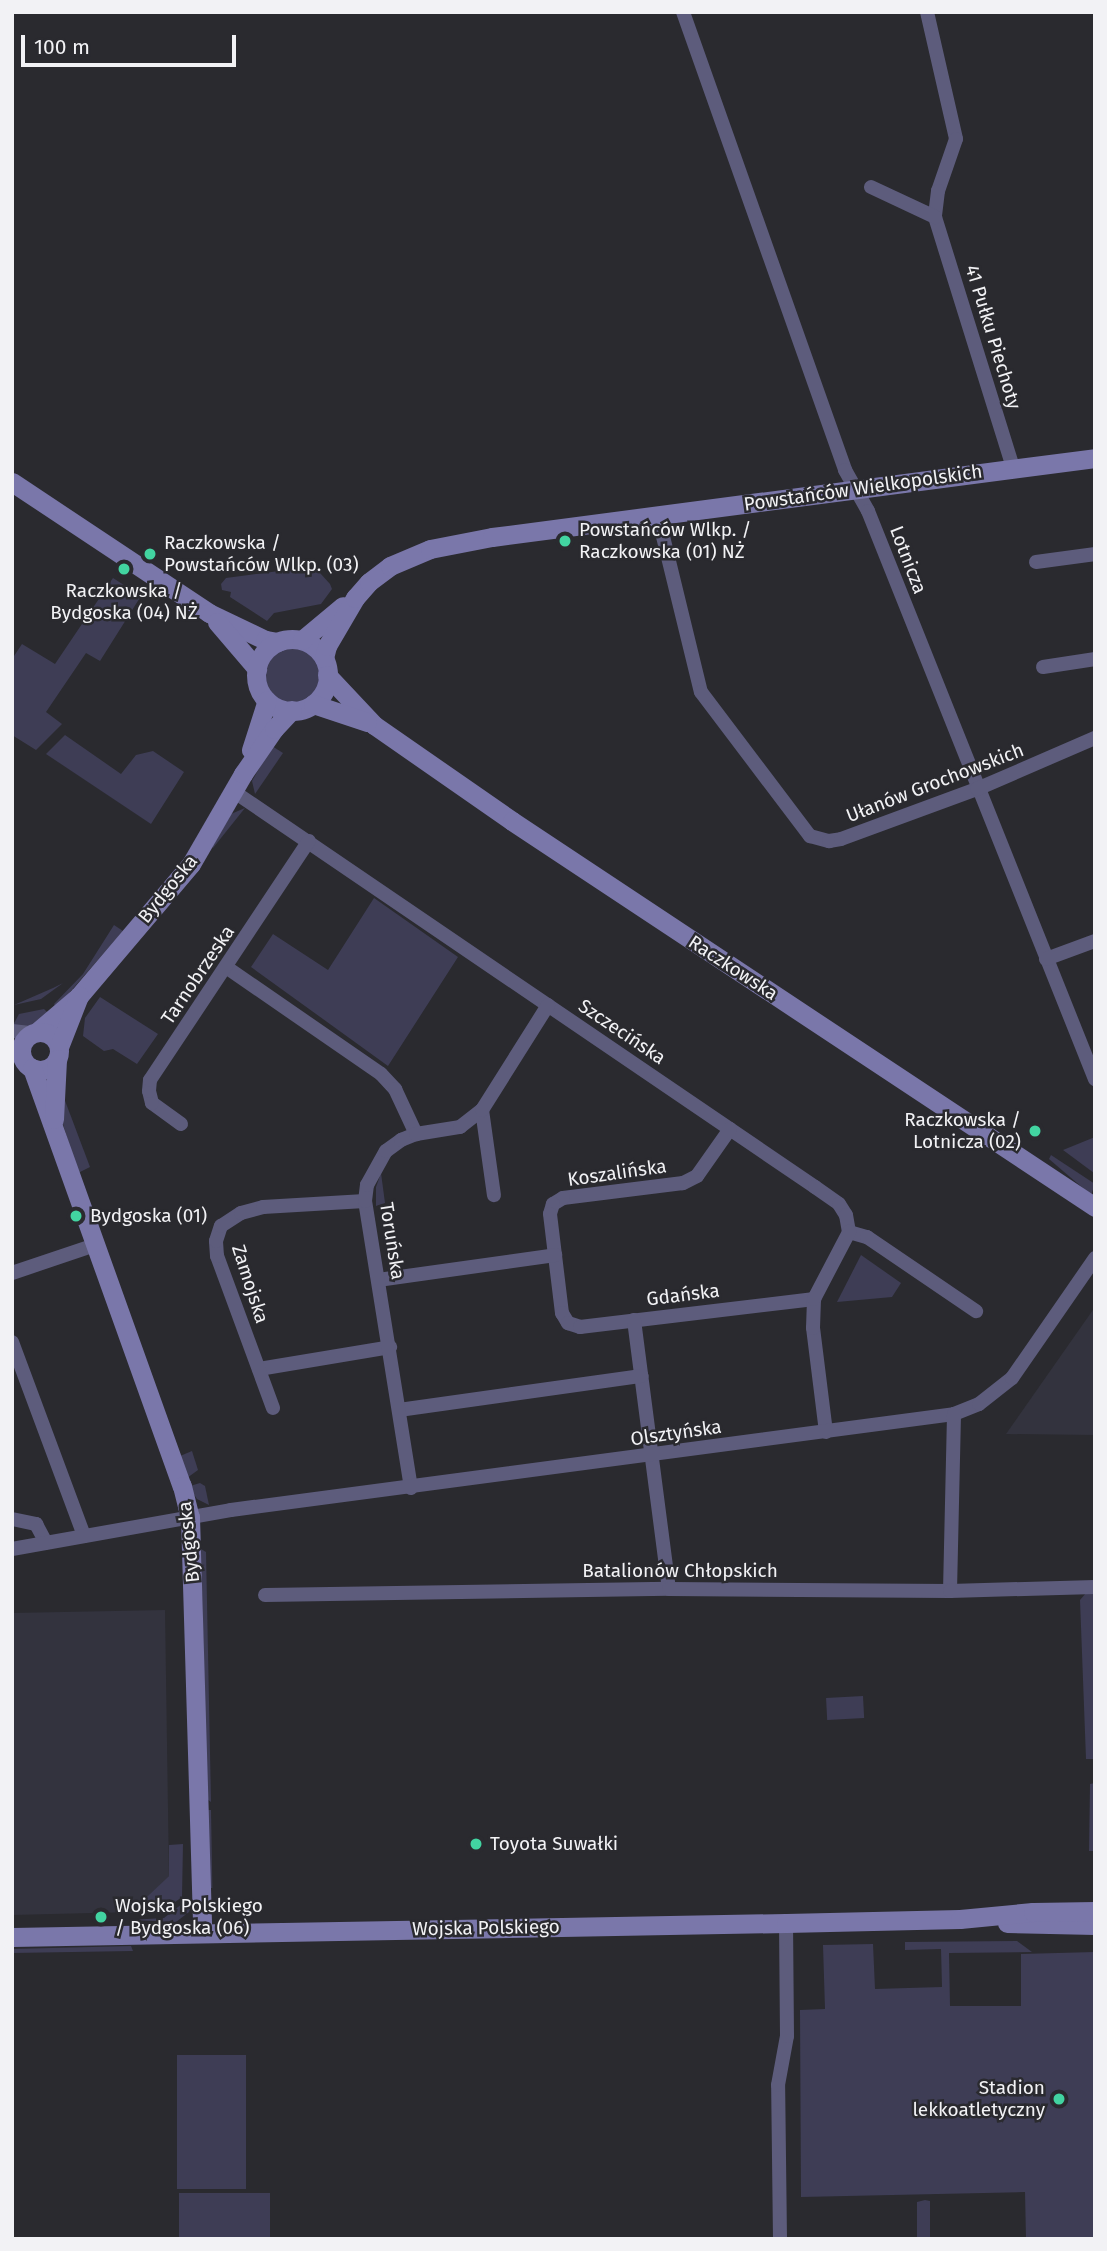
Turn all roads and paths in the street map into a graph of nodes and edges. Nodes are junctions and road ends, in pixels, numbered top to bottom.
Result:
1 (683, 12) edge
2 (927, 12) edge
3 (872, 187) dead end
4 (935, 217) junction
5 (1095, 458) edge
6 (1013, 468) junction
7 (12, 482) edge
8 (855, 489) junction
9 (658, 516) junction
10 (1095, 554) edge
11 (1036, 562) dead end
12 (355, 598) junction
13 (209, 613) junction
14 (302, 640) junction
15 (278, 642) junction
16 (1095, 659) edge
17 (325, 666) junction
18 (1043, 667) dead end
19 (257, 669) junction
20 (267, 701) junction
21 (313, 704) junction
22 (292, 710) junction
23 (374, 725) junction
24 (1095, 738) edge
25 (238, 782) junction
26 (977, 789) junction
27 (309, 841) junction
28 (1095, 941) edge
29 (1046, 959) junction
30 (226, 967) junction
31 (79, 996) junction
32 (548, 1005) junction
33 (12, 1031) edge
34 (35, 1032) junction
35 (58, 1053) junction
36 (22, 1058) edge
37 (1094, 1075) edge
38 (482, 1110) junction
39 (181, 1124) dead end
40 (730, 1129) junction
41 (54, 1130) junction
42 (416, 1133) junction
43 (494, 1195) dead end
44 (365, 1201) junction
45 (1095, 1207) edge
46 (849, 1232) junction
47 (95, 1245) junction
48 (555, 1255) junction
49 (1095, 1258) edge
50 (12, 1273) edge
51 (377, 1280) junction
52 (814, 1299) junction
53 (976, 1311) dead end
54 (562, 1313) joint
55 (635, 1320) junction
56 (12, 1342) edge
57 (390, 1347) junction
58 (259, 1369) junction
59 (642, 1376) junction
60 (273, 1408) dead end
61 (399, 1410) junction
62 (954, 1414) junction
63 (826, 1432) junction
64 (650, 1455) junction
65 (411, 1488) junction
66 (190, 1517) junction
67 (12, 1519) edge
68 (84, 1536) junction
69 (47, 1543) junction
70 (12, 1549) edge
71 (1095, 1587) edge
72 (669, 1589) junction
73 (950, 1591) junction
74 (265, 1595) dead end
75 (1095, 1911) edge
76 (961, 1919) junction
77 (786, 1923) junction
78 (1095, 1925) edge
79 (202, 1933) junction
80 (12, 1937) edge
81 (780, 2239) edge

1 - 8 street, Lotnicza
2 - 4 street, 41 Pułku Piechoty
3 - 4 street
4 - 6 street, 41 Pułku Piechoty
5 - 6 street, Powstańców Wielkopolskich
6 - 8 street, Powstańców Wielkopolskich
7 - 13 street
8 - 9 street, Powstańców Wielkopolskich
8 - 26 street, Lotnicza
9 - 12 street, Powstańców Wielkopolskich
9 - 26 street, Ułanów Grochowskich
10 - 11 street
12 - 14 street, Powstańców Wielkopolskich
12 - 17 street, Powstańców Wielkopolskich
13 - 15 street
13 - 19 street
14 - 15 street
14 - 17 street
15 - 19 street
16 - 18 street
17 - 21 street
17 - 23 street, Raczkowska
19 - 20 street
20 - 22 street
20 - 25 street, Bydgoska
21 - 22 street
21 - 23 street, Raczkowska
22 - 25 street, Bydgoska
23 - 45 street, Raczkowska
24 - 26 street, Ułanów Grochowskich
25 - 27 street, Szczecińska
25 - 31 street, Bydgoska
26 - 29 street, Lotnicza
27 - 30 street, Tarnobrzeska
27 - 32 street, Szczecińska
28 - 29 street
29 - 37 street, Lotnicza
30 - 39 street, Tarnobrzeska
30 - 42 street
31 - 34 street, Bydgoska
31 - 35 street, Bydgoska
32 - 38 street, Toruńska
32 - 40 street, Szczecińska
33 - 34 street
34 - 35 street
34 - 36 street
35 - 36 street
35 - 41 street, Bydgoska
36 - 41 street, Bydgoska
38 - 42 street, Toruńska
38 - 43 street
40 - 46 street, Szczecińska
40 - 48 street, Koszalińska
41 - 47 street, Bydgoska
42 - 44 street, Toruńska
44 - 51 street, Toruńska
44 - 58 street, Zamojska
46 - 52 street
46 - 53 street
47 - 50 street
47 - 66 street, Bydgoska
48 - 51 street
48 - 54 street, Koszalińska
49 - 62 street, Olsztyńska
51 - 57 street, Toruńska
52 - 55 street, Gdańska
52 - 63 street
54 - 55 street, Gdańska
55 - 59 street
56 - 68 street
57 - 58 street
57 - 61 street, Toruńska
58 - 60 street
59 - 61 street
59 - 64 street
61 - 65 street, Toruńska
62 - 63 street, Olsztyńska
62 - 73 street
63 - 64 street, Olsztyńska
64 - 65 street, Olsztyńska
64 - 72 street
65 - 66 street, Olsztyńska
66 - 68 street, Olsztyńska
66 - 79 street, Bydgoska
67 - 69 street
68 - 69 street, Olsztyńska
69 - 70 street, Olsztyńska
71 - 73 street, Batalionów Chłopskich
72 - 73 street, Batalionów Chłopskich
72 - 74 street, Batalionów Chłopskich
75 - 76 street, Wojska Polskiego
76 - 77 street, Wojska Polskiego
76 - 78 street, Wojska Polskiego
77 - 79 street, Wojska Polskiego
77 - 81 street
79 - 80 street, Wojska Polskiego

